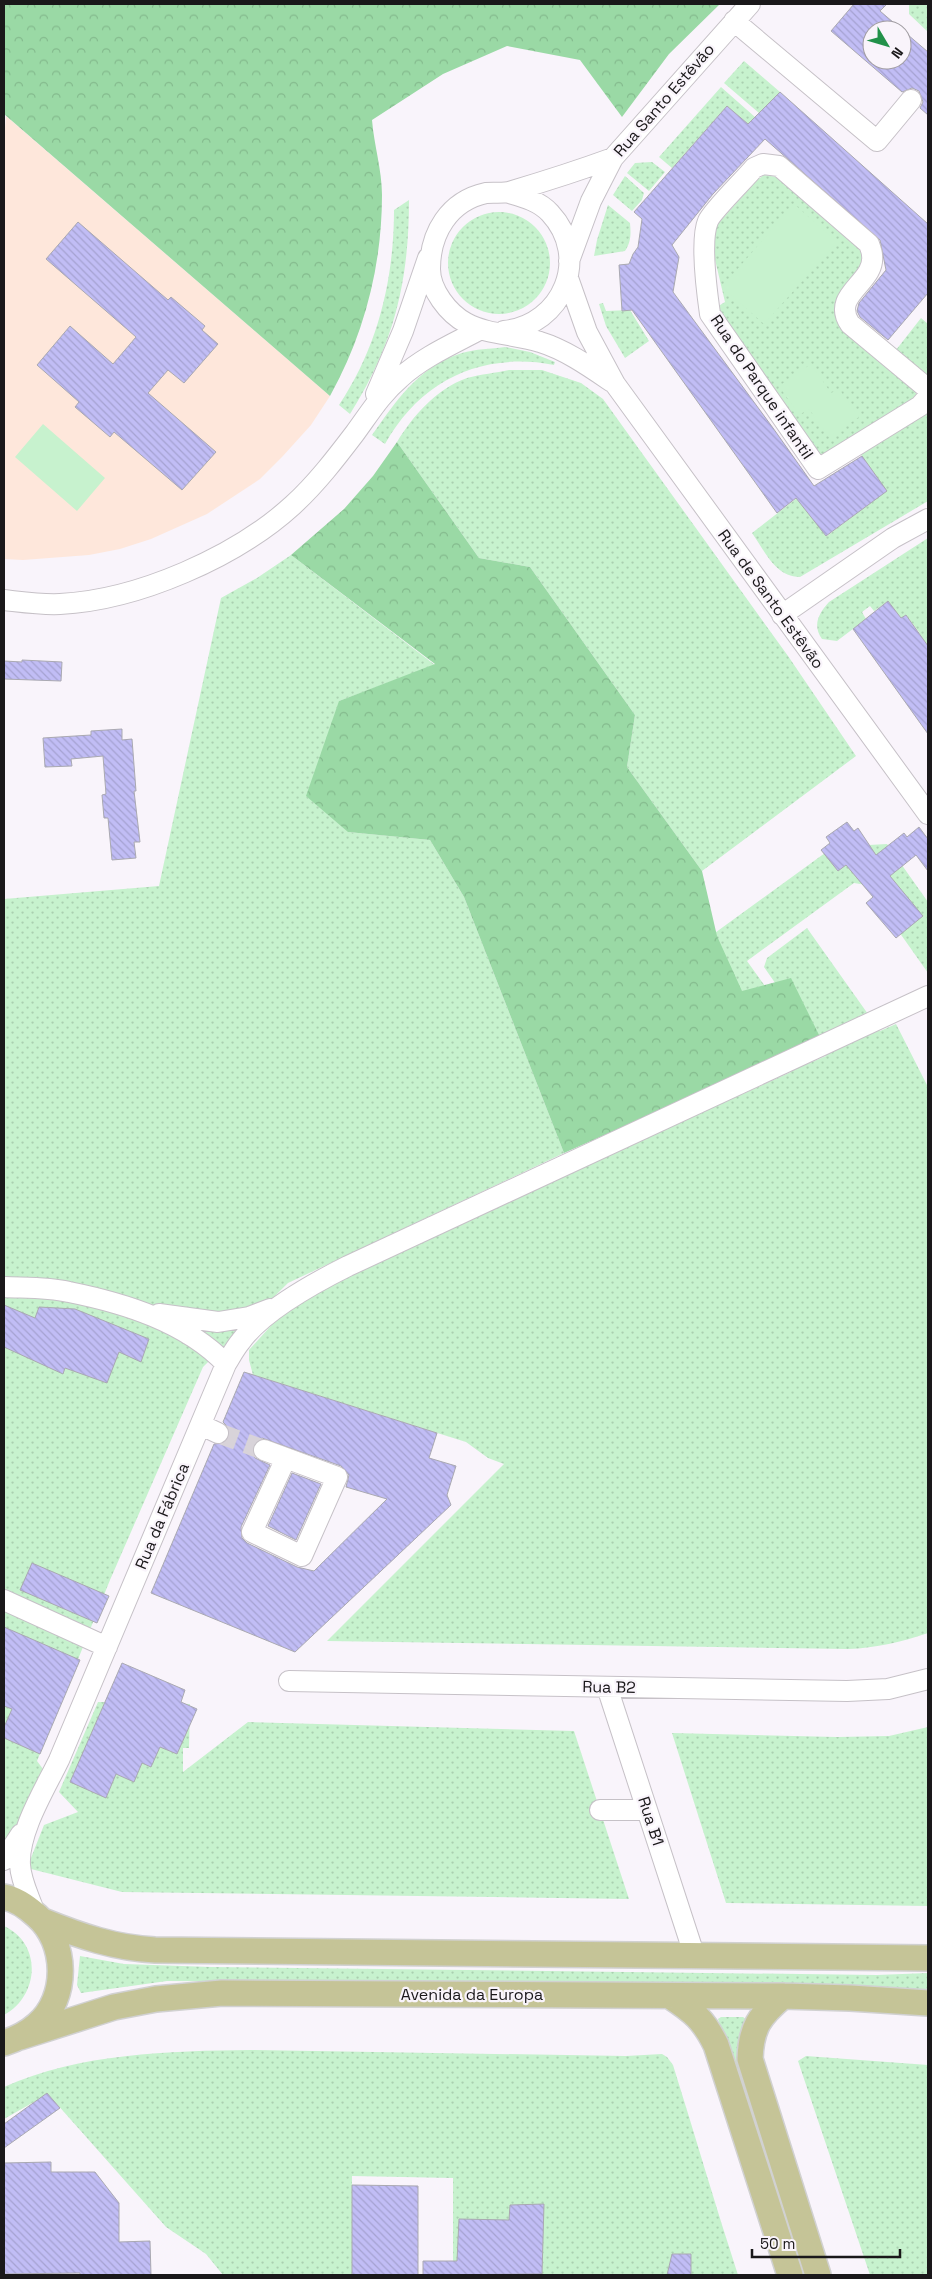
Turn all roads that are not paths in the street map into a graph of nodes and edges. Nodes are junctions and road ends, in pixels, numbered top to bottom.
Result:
1 (750, 4) edge
2 (734, 21) junction
3 (911, 100) dead end
4 (613, 158) junction
5 (508, 192) junction
6 (430, 252) junction
7 (568, 270) junction
8 (489, 330) junction
9 (615, 384) junction
10 (928, 390) edge
11 (928, 397) edge
12 (355, 433) junction
13 (928, 519) edge
14 (4, 600) edge
15 (782, 615) junction
16 (928, 814) edge
17 (928, 996) edge
18 (4, 1287) edge
19 (285, 1302) junction
20 (145, 1312) junction
21 (226, 1364) junction
22 (264, 1450) tunnel mouth
23 (286, 1458) junction
24 (4, 1600) edge
25 (107, 1647) junction
26 (928, 1679) edge
27 (289, 1681) dead end
28 (607, 1687) junction
29 (600, 1810) dead end
30 (647, 1810) junction
31 (34, 1813) junction
32 (4, 1860) edge
33 (4, 1897) edge
34 (39, 1917) junction
35 (694, 1954) junction
36 (928, 1958) edge
37 (670, 1996) junction
38 (783, 1996) junction
39 (928, 2003) edge
40 (12, 2040) edge
41 (790, 2275) edge
42 (818, 2275) edge

1 - 2 street, Rua Santo Estêvão
2 - 3 street
2 - 4 street, Rua Santo Estêvão
4 - 5 street
4 - 7 street, Rua Santo Estêvão
5 - 6 street
5 - 7 street
6 - 8 street
6 - 12 street
7 - 8 street
7 - 9 street
8 - 9 street
8 - 12 street
9 - 15 street, Rua de Santo Estêvão
10 - 11 street, Rua do Parque infantil
12 - 14 street
13 - 15 street
15 - 16 street, Rua de Santo Estêvão
17 - 19 street, Rua da Fábrica
18 - 20 street
19 - 20 street
19 - 21 street, Rua da Fábrica
20 - 21 street
21 - 25 street, Rua da Fábrica
22 - 23 street
23 - 23 street
24 - 25 street
25 - 31 street, Rua da Fábrica
26 - 28 street, Rua B2
27 - 28 street, Rua B2
28 - 30 street, Rua B1
29 - 30 street
30 - 35 street, Rua B1
31 - 32 street
31 - 34 street
33 - 34 main road
34 - 35 main road
34 - 40 main road
35 - 36 main road
37 - 38 main road, Avenida da Europa
37 - 40 main road, Avenida da Europa
37 - 41 main road
38 - 39 main road, Avenida da Europa
38 - 42 main road

